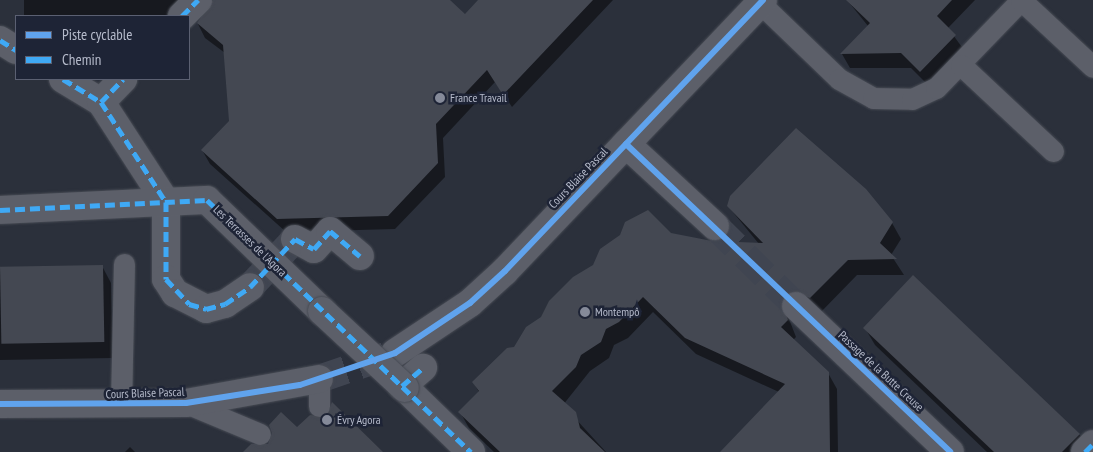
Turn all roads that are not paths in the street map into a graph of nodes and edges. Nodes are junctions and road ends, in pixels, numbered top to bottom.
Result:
1 (198, 0) edge
2 (761, 1) edge
3 (183, 15) edge
4 (0, 40) edge
5 (15, 49) edge
6 (961, 65) junction
7 (1093, 67) edge
8 (65, 80) edge
9 (122, 80) edge
10 (101, 102) junction
11 (626, 144) junction
12 (1053, 151) dead end
13 (166, 202) junction
14 (0, 210) edge
15 (714, 226) tunnel mouth
16 (296, 239) dead end
17 (360, 256) dead end
18 (124, 264) dead end
19 (250, 286) tunnel mouth
20 (796, 306) tunnel mouth
21 (394, 352) tunnel mouth
22 (319, 379) joint
23 (186, 403) junction
24 (0, 404) edge
25 (121, 406) junction
26 (319, 406) dead end
27 (260, 434) dead end
28 (1093, 444) edge
29 (471, 452) edge
30 (950, 452) edge
31 (1086, 452) edge

1 - 3 street
2 - 6 lane
2 - 11 street, Cours Blaise Pascal
4 - 5 street
6 - 7 lane
6 - 12 lane
8 - 10 street
9 - 10 street
10 - 13 street
11 - 15 street
11 - 21 street, Cours Blaise Pascal
13 - 14 street, Les Terrasses de l'Agora
13 - 19 street
13 - 29 street, Les Terrasses de l'Agora, bridge
16 - 17 street
18 - 25 lane
20 - 30 street, Passage de la Butte Creuse
22 - 23 street, Cours Blaise Pascal
22 - 26 lane
23 - 25 street, Cours Blaise Pascal
23 - 27 lane
24 - 25 street, Cours Blaise Pascal
28 - 31 street

